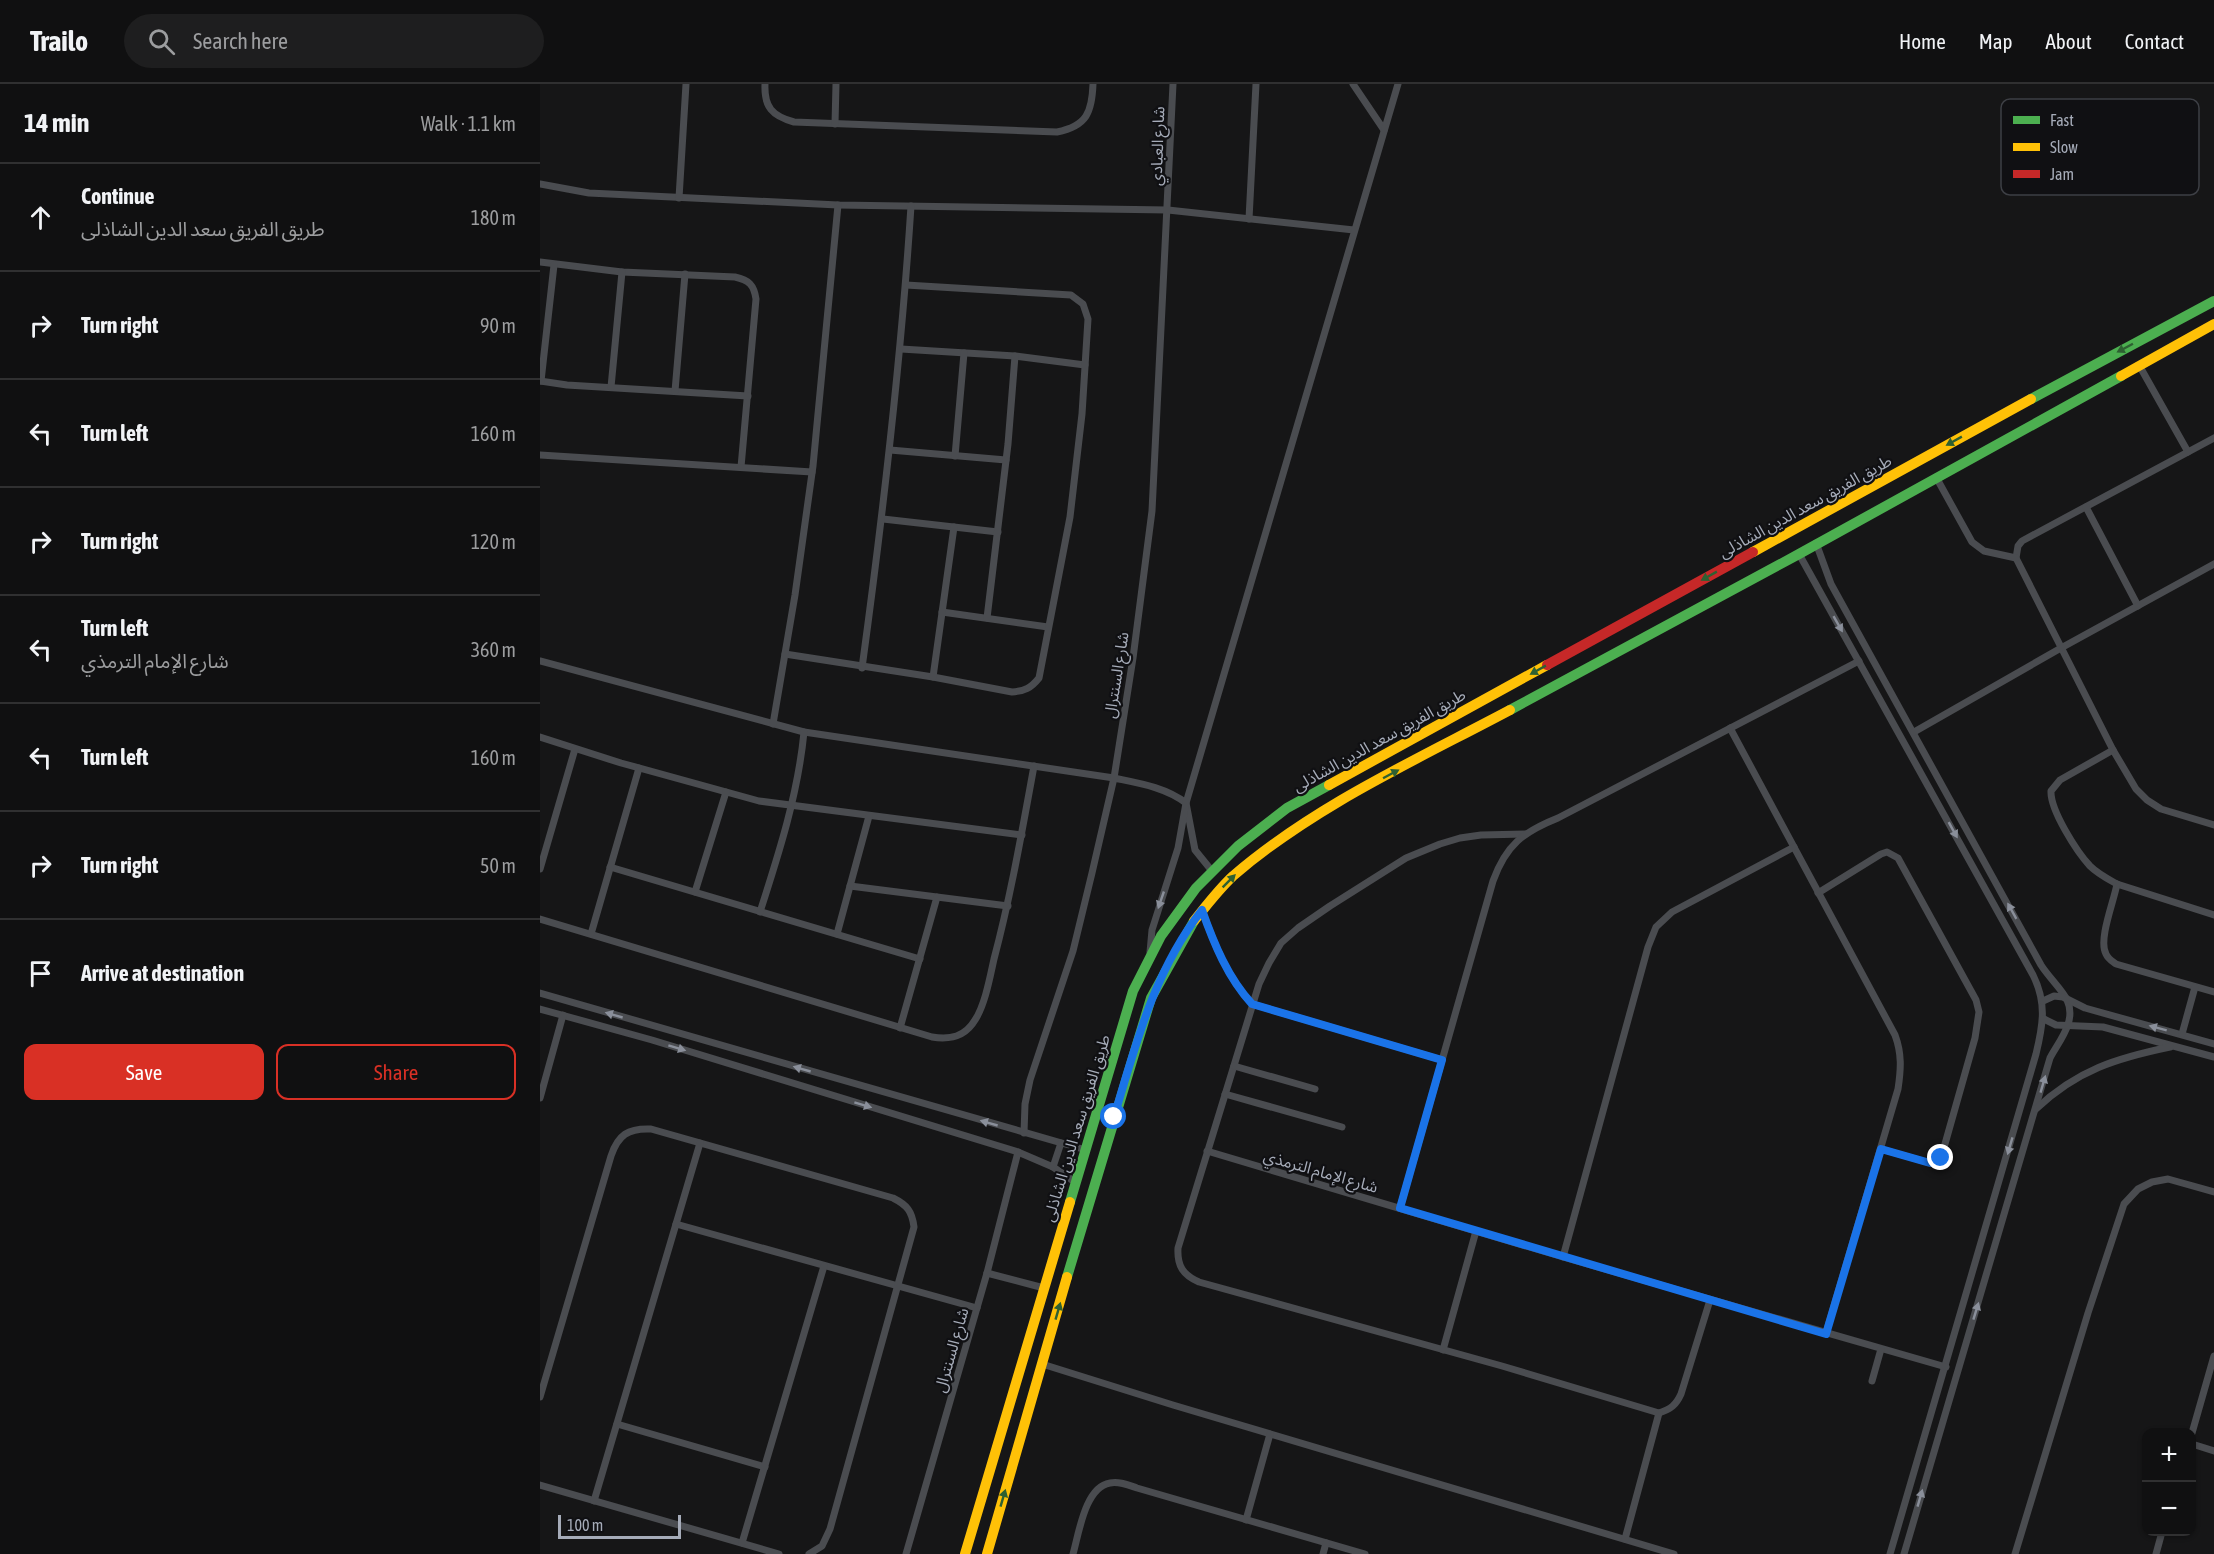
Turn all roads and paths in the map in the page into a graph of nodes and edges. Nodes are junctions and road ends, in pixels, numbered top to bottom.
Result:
1 (686, 84) edge
2 (765, 84) edge
3 (836, 84) edge
4 (1094, 84) edge
5 (1173, 84) edge
6 (1256, 84) edge
7 (1353, 84) edge
8 (1398, 84) edge
9 (835, 124) junction
10 (1384, 129) junction
11 (540, 184) edge
12 (679, 198) junction
13 (838, 205) junction
14 (911, 206) junction
15 (1168, 210) junction
16 (1249, 219) junction
17 (1354, 230) junction
18 (540, 262) edge
19 (554, 265) junction
20 (622, 272) junction
21 (685, 274) junction
22 (906, 285) junction
23 (2214, 301) edge
24 (2192, 314) junction
25 (2214, 324) edge
26 (2161, 330) junction
27 (2200, 332) junction
28 (901, 349) junction
29 (2168, 349) junction
30 (964, 353) junction
31 (1015, 356) junction
32 (1085, 365) junction
33 (2139, 365) junction
34 (540, 381) edge
35 (611, 387) junction
36 (675, 391) junction
37 (748, 396) junction
38 (2214, 438) edge
39 (890, 450) junction
40 (2188, 452) junction
41 (540, 455) edge
42 (955, 456) junction
43 (1006, 460) junction
44 (741, 467) junction
45 (812, 472) junction
46 (1936, 477) junction
47 (2086, 507) junction
48 (883, 519) junction
49 (954, 527) junction
50 (998, 532) junction
51 (1816, 543) junction
52 (1799, 554) junction
53 (2016, 558) junction
54 (2214, 564) edge
55 (1832, 584) junction
56 (1819, 591) junction
57 (2138, 606) junction
58 (942, 612) junction
59 (987, 618) junction
60 (1048, 627) junction
61 (2061, 648) junction
62 (785, 654) junction
63 (540, 661) edge
64 (1859, 661) junction
65 (862, 668) junction
66 (933, 677) junction
67 (1893, 693) junction
68 (1881, 700) junction
69 (1470, 707) junction
70 (773, 724) junction
71 (1440, 724) junction
72 (1480, 726) junction
73 (1730, 728) junction
74 (804, 732) junction
75 (1914, 732) junction
76 (540, 737) edge
77 (1447, 744) junction
78 (575, 749) junction
79 (2113, 750) junction
80 (1034, 766) junction
81 (639, 768) junction
82 (1114, 778) junction
83 (1941, 781) junction
84 (1930, 788) junction
85 (726, 792) junction
86 (1948, 795) junction
87 (1937, 800) junction
88 (1185, 803) junction
89 (791, 806) junction
90 (869, 816) junction
91 (2214, 825) edge
92 (1525, 834) junction
93 (1022, 835) junction
94 (1794, 847) junction
95 (610, 867) junction
96 (540, 869) edge
97 (1212, 871) junction
98 (2118, 884) junction
99 (850, 886) junction
100 (695, 892) junction
101 (1818, 893) junction
102 (937, 897) junction
103 (1008, 906) junction
104 (1202, 910) junction
105 (760, 912) junction
106 (2214, 915) edge
107 (540, 919) edge
108 (591, 934) junction
109 (837, 934) junction
110 (1150, 952) junction
111 (920, 959) junction
112 (2044, 970) junction
113 (2033, 975) junction
114 (2195, 987) junction
115 (2214, 992) edge
116 (540, 993) edge
117 (2067, 998) junction
118 (2043, 1001) junction
119 (1252, 1004) junction
120 (540, 1009) edge
121 (2098, 1011) junction
122 (562, 1015) junction
123 (2044, 1020) junction
124 (2068, 1025) junction
125 (2096, 1026) junction
126 (900, 1028) junction
127 (2182, 1034) junction
128 (2214, 1044) edge
129 (2174, 1046) junction
130 (2036, 1054) junction
131 (2214, 1057) edge
132 (2050, 1058) junction
133 (1442, 1060) junction
134 (1234, 1066) junction
135 (1108, 1070) junction
136 (1126, 1079) junction
137 (1315, 1089) dead end
138 (1225, 1094) junction
139 (540, 1098) edge
140 (1097, 1108) junction
141 (2034, 1111) junction
142 (1114, 1117) junction
143 (1342, 1127) dead end
144 (1024, 1133) junction
145 (700, 1143) junction
146 (1061, 1143) junction
147 (1881, 1149) junction
148 (1086, 1150) junction
149 (1208, 1151) junction
150 (1018, 1152) junction
151 (1053, 1167) junction
152 (1075, 1182) junction
153 (2214, 1192) edge
154 (1400, 1208) junction
155 (676, 1224) junction
156 (1476, 1231) junction
157 (1563, 1257) junction
158 (824, 1266) junction
159 (987, 1273) junction
160 (897, 1286) junction
161 (1044, 1288) junction
162 (1710, 1300) junction
163 (977, 1308) junction
164 (1956, 1333) junction
165 (1826, 1334) junction
166 (1968, 1336) junction
167 (1881, 1349) junction
168 (1443, 1350) junction
169 (2214, 1356) edge
170 (1042, 1364) junction
171 (1946, 1367) junction
172 (1872, 1381) dead end
173 (541, 1392) edge
174 (1934, 1405) junction
175 (1947, 1409) junction
176 (1659, 1413) junction
177 (617, 1424) junction
178 (2193, 1428) edge
179 (1270, 1434) junction
180 (2196, 1445) edge
181 (2214, 1451) edge
182 (765, 1467) junction
183 (540, 1485) edge
184 (594, 1501) junction
185 (976, 1518) junction
186 (1246, 1520) junction
187 (995, 1526) junction
188 (2161, 1536) edge
189 (1625, 1539) junction
190 (742, 1543) junction
191 (1326, 1543) junction
192 (779, 1554) edge
193 (809, 1554) edge
194 (906, 1554) edge
195 (965, 1554) edge
196 (985, 1554) edge
197 (1072, 1554) edge
198 (1323, 1554) edge
199 (1365, 1554) edge
200 (1674, 1554) edge
201 (1890, 1554) edge
202 (1904, 1554) edge
203 (2015, 1554) edge
204 (2156, 1554) edge

1 - 12 street
2 - 9 street
3 - 9 street
4 - 9 street
5 - 15 street, شارع العبادي
6 - 16 street
7 - 10 street
8 - 10 street
10 - 17 street
11 - 12 street
12 - 13 street
13 - 14 street
13 - 45 street
14 - 15 street
14 - 22 street
15 - 16 street
15 - 82 street, شارع السنترال
16 - 17 street
17 - 88 street
18 - 19 street
19 - 20 street
19 - 34 street
20 - 21 street
20 - 35 street
21 - 36 street
21 - 37 street
22 - 28 street
22 - 32 street
23 - 24 street, طريق الفريق سعد الدين الشاذلى
24 - 26 street, طريق الفريق سعد الدين الشاذلى
24 - 27 street
25 - 27 street, طريق الفريق سعد الدين الشاذلى
26 - 29 street
26 -> 69 street, طريق الفريق سعد الدين الشاذلى
27 - 29 street, طريق الفريق سعد الدين الشاذلى
28 - 30 street
28 - 39 street
29 - 33 street, طريق الفريق سعد الدين الشاذلى
30 - 31 street
30 - 42 street
31 - 32 street
31 - 43 street
32 - 60 street
33 - 40 street
33 - 46 street, طريق الفريق سعد الدين الشاذلى
34 - 35 street
35 - 36 street
36 - 37 street
37 - 44 street
38 - 40 street
39 - 42 street
39 - 48 street
40 - 47 street
41 - 44 street
42 - 43 street
43 - 50 street
44 - 45 street
45 - 62 street
46 - 51 street, طريق الفريق سعد الدين الشاذلى
46 - 53 street
47 - 53 street
47 - 57 street
48 - 49 street
48 - 65 street
49 - 50 street
49 - 58 street
50 - 59 street
51 - 52 street, طريق الفريق سعد الدين الشاذلى
51 - 55 street
52 - 56 street
52 - 72 street, طريق الفريق سعد الدين الشاذلى
53 - 61 street
54 - 57 street
55 - 56 street
55 - 67 street
56 -> 64 street
57 - 61 street
58 - 59 street
58 - 66 street
59 - 60 street
60 - 66 street
61 - 75 street
61 - 79 street
62 - 65 street
62 - 70 street
63 - 70 street
64 - 68 street
64 - 73 street
65 - 66 street
67 - 68 street
67 - 75 street
68 - 84 street
69 - 71 street, طريق الفريق سعد الدين الشاذلى
69 - 72 street
70 - 74 street
71 - 77 street
71 - 97 street, طريق الفريق سعد الدين الشاذلى
72 - 77 street, طريق الفريق سعد الدين الشاذلى
73 - 92 street
73 - 94 street
74 - 80 street
74 - 89 street
75 - 83 street
76 - 78 street
104 -> 77 street, طريق الفريق سعد الدين الشاذلى
78 - 81 street
78 - 96 street
79 - 91 street
79 - 98 street
80 - 82 street
80 - 93 street
81 - 85 street
81 - 95 street
82 - 88 street
82 - 144 street, شارع السنترال
83 - 84 street
83 - 86 street
84 - 87 street
85 - 89 street
85 - 100 street
86 - 87 street
112 -> 86 street
87 -> 113 street
88 - 97 street
88 -> 110 street
89 - 90 street
89 - 105 street
90 - 93 street
90 - 99 street
92 - 119 street
92 - 133 street
93 - 103 street
94 - 101 street
94 - 157 street
95 - 100 street
95 - 108 street
97 - 110 street, طريق الفريق سعد الدين الشاذلى
98 - 106 street
98 - 114 street
99 - 102 street
99 - 109 street
100 - 105 street
101 - 147 street
101 - 147 street
102 - 103 street
102 - 111 street
103 - 126 street
104 - 119 street
104 - 136 street, طريق الفريق سعد الدين الشاذلى
105 - 109 street
107 - 108 street
108 - 126 street
109 - 111 street
110 - 135 street, طريق الفريق سعد الدين الشاذلى
111 - 126 street
112 - 113 street
112 - 117 street
113 - 118 street
114 - 115 street
114 - 127 street
144 -> 116 street
117 - 118 street
117 - 121 street
117 - 124 street
118 - 123 street
119 - 133 street
119 - 134 street
120 - 122 street
121 - 125 street
127 -> 121 street
122 - 139 street
122 -> 150 street
123 - 124 street
123 - 130 street
124 - 125 street
124 - 132 street
125 - 129 street
127 - 128 street
129 - 131 street
129 - 141 street
130 - 132 street
130 -> 164 street
141 -> 132 street
133 - 154 street
134 - 137 street
134 - 138 street
135 - 136 street
135 - 140 street, طريق الفريق سعد الدين الشاذلى
136 - 142 street, طريق الفريق سعد الدين الشاذلى
138 - 143 street
138 - 149 street
140 - 142 street
140 - 148 street, طريق الفريق سعد الدين الشاذلى
166 -> 141 street
170 -> 142 street, طريق الفريق سعد الدين الشاذلى
144 - 146 street
145 - 155 street
145 - 160 street
145 - 173 street
146 - 148 street
146 - 151 street
147 - 165 street
148 - 152 street, طريق الفريق سعد الدين الشاذلى
149 - 154 street, شارع الإمام الترمذي
149 - 168 street
150 - 151 street
150 - 159 street, شارع السنترال
151 - 152 street
152 - 161 street, طريق الفريق سعد الدين الشاذلى
153 - 203 street
154 - 156 street, شارع الإمام الترمذي
155 - 158 street
155 - 177 street
156 - 157 street, شارع الإمام الترمذي
156 - 168 street
157 - 162 street, شارع الإمام الترمذي
158 - 160 street
158 - 182 street
159 - 161 street
159 - 163 street, شارع السنترال
160 - 163 street
160 - 193 street
161 - 185 street, طريق الفريق سعد الدين الشاذلى
162 - 165 street, شارع الإمام الترمذي
162 - 176 street
163 - 194 street, شارع السنترال
164 - 166 street
164 - 171 street
165 - 167 street, شارع الإمام الترمذي
166 - 175 street
167 - 171 street, شارع الإمام الترمذي
167 - 172 street
168 - 176 street
169 - 178 street
170 - 179 street
187 -> 170 street, طريق الفريق سعد الدين الشاذلى
171 - 174 street
174 - 175 street
174 - 201 street
202 -> 175 street
176 - 189 street
177 - 182 street
177 - 184 street
179 - 186 street
179 - 189 street
180 - 181 street
182 - 190 street
183 - 184 street
184 - 190 street
185 - 187 street
185 - 195 street, طريق الفريق سعد الدين الشاذلى
186 - 191 street
186 - 197 street
187 - 196 street, طريق الفريق سعد الدين الشاذلى
188 - 204 street
189 - 200 street
190 - 192 street
191 - 198 street
191 - 199 street
195 - 196 street

